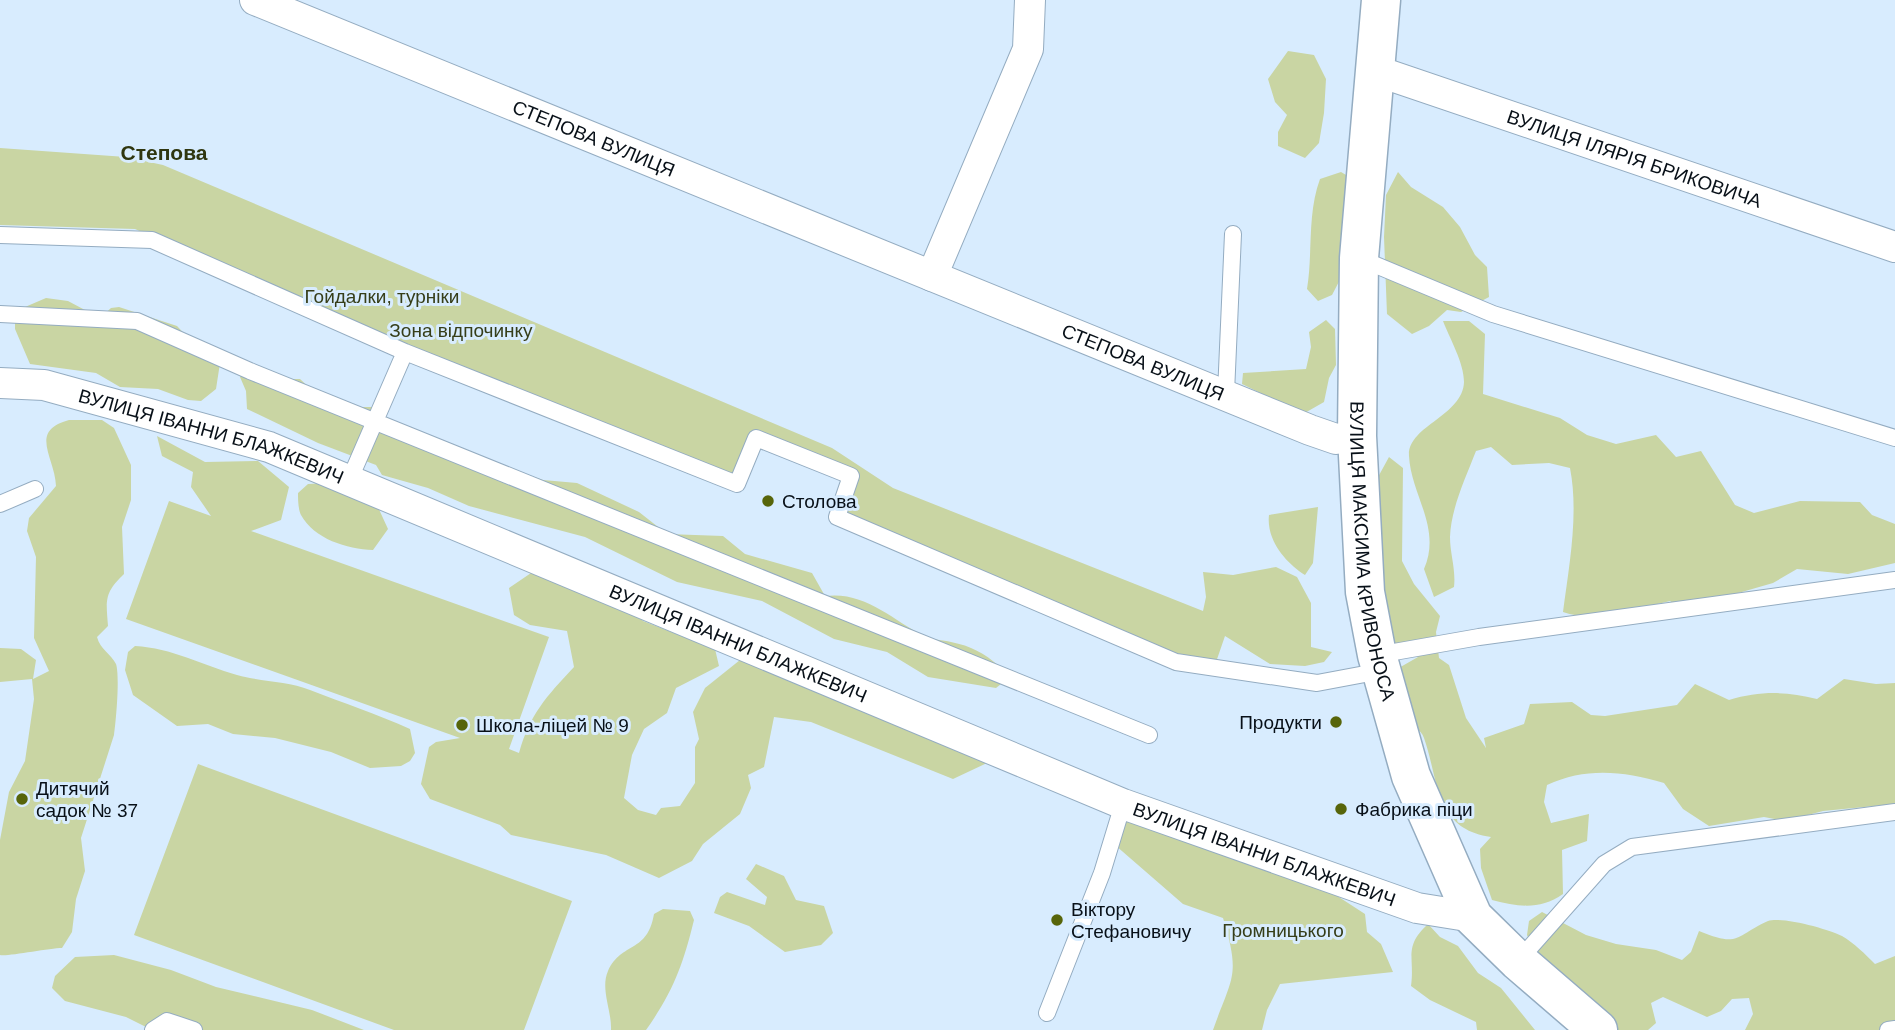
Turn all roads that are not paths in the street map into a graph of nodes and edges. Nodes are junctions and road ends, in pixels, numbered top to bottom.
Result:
1 (255, 0) edge
2 (1030, 0) edge
3 (1381, 0) edge
4 (1374, 70) junction
5 (1233, 234) dead end
6 (0, 235) edge
7 (1895, 247) edge
8 (1359, 258) junction
9 (932, 276) junction
10 (0, 314) edge
11 (405, 352) junction
12 (0, 383) edge
13 (1226, 393) junction
14 (1357, 436) junction
15 (1895, 438) edge
16 (349, 481) junction
17 (34, 489) dead end
18 (0, 503) edge
19 (1895, 580) edge
20 (1379, 663) junction
21 (1149, 735) dead end
22 (1123, 804) junction
23 (1895, 812) edge
24 (1473, 917) junction
25 (1518, 961) junction
26 (1048, 1013) dead end
27 (1895, 1029) edge
28 (153, 1030) edge
29 (194, 1030) edge
30 (1598, 1030) edge
31 (1888, 1030) edge

1 - 9 street, СТЕПОВА ВУЛИЦЯ
2 - 9 street
3 - 4 main road, ВУЛИЦЯ МАКСИМА КРИВОНОСА
4 - 7 street, ВУЛИЦЯ ІЛЯРІЯ БРИКОВИЧА
4 - 8 main road, ВУЛИЦЯ МАКСИМА КРИВОНОСА
5 - 13 lane
6 - 11 lane
8 - 14 main road, ВУЛИЦЯ МАКСИМА КРИВОНОСА
8 - 15 lane
9 - 13 street, СТЕПОВА ВУЛИЦЯ
10 - 21 lane
11 - 16 lane
11 - 20 lane
12 - 16 street, ВУЛИЦЯ ІВАННИ БЛАЖКЕВИЧ
13 - 14 street, СТЕПОВА ВУЛИЦЯ
14 - 20 main road, ВУЛИЦЯ МАКСИМА КРИВОНОСА
16 - 22 street, ВУЛИЦЯ ІВАННИ БЛАЖКЕВИЧ
17 - 18 lane
19 - 20 lane
20 - 24 main road, ВУЛИЦЯ МАКСИМА КРИВОНОСА
22 - 24 street, ВУЛИЦЯ ІВАННИ БЛАЖКЕВИЧ
22 - 26 lane
23 - 25 lane
24 - 25 main road, ВУЛИЦЯ МАКСИМА КРИВОНОСА
25 - 30 main road, ВУЛИЦЯ МАКСИМА КРИВОНОСА
27 - 31 lane
28 - 29 lane

